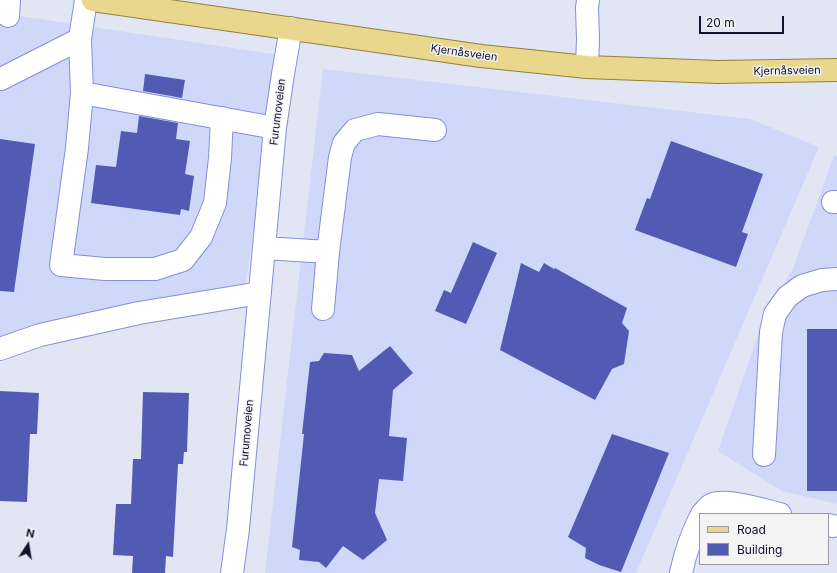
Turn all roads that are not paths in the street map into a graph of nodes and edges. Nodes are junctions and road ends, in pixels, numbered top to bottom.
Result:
1 (86, 0) edge
2 (93, 0) edge
3 (588, 0) edge
4 (291, 28) junction
5 (80, 40) junction
6 (588, 67) junction
7 (837, 70) edge
8 (1, 79) edge
9 (82, 93) junction
10 (222, 118) junction
11 (276, 128) junction
12 (435, 130) dead end
13 (264, 248) junction
14 (328, 252) junction
15 (837, 279) edge
16 (260, 293) junction
17 (323, 309) dead end
18 (0, 349) edge
19 (764, 455) dead end
20 (703, 513) edge
21 (776, 513) edge
22 (699, 520) edge
23 (232, 573) edge
24 (681, 573) edge

1 - 5 street
2 - 4 main road, Kjernåsveien
3 - 6 street
4 - 6 main road, Kjernåsveien
4 - 11 street, Furumoveien
5 - 8 street
5 - 9 street
6 - 7 main road, Kjernåsveien
9 - 10 street
9 - 10 street
10 - 11 street
11 - 13 street, Furumoveien
12 - 14 street
13 - 14 street
13 - 16 street, Furumoveien
14 - 17 street
15 - 19 street
16 - 18 street
16 - 23 street, Furumoveien
20 - 21 street
22 - 24 street

